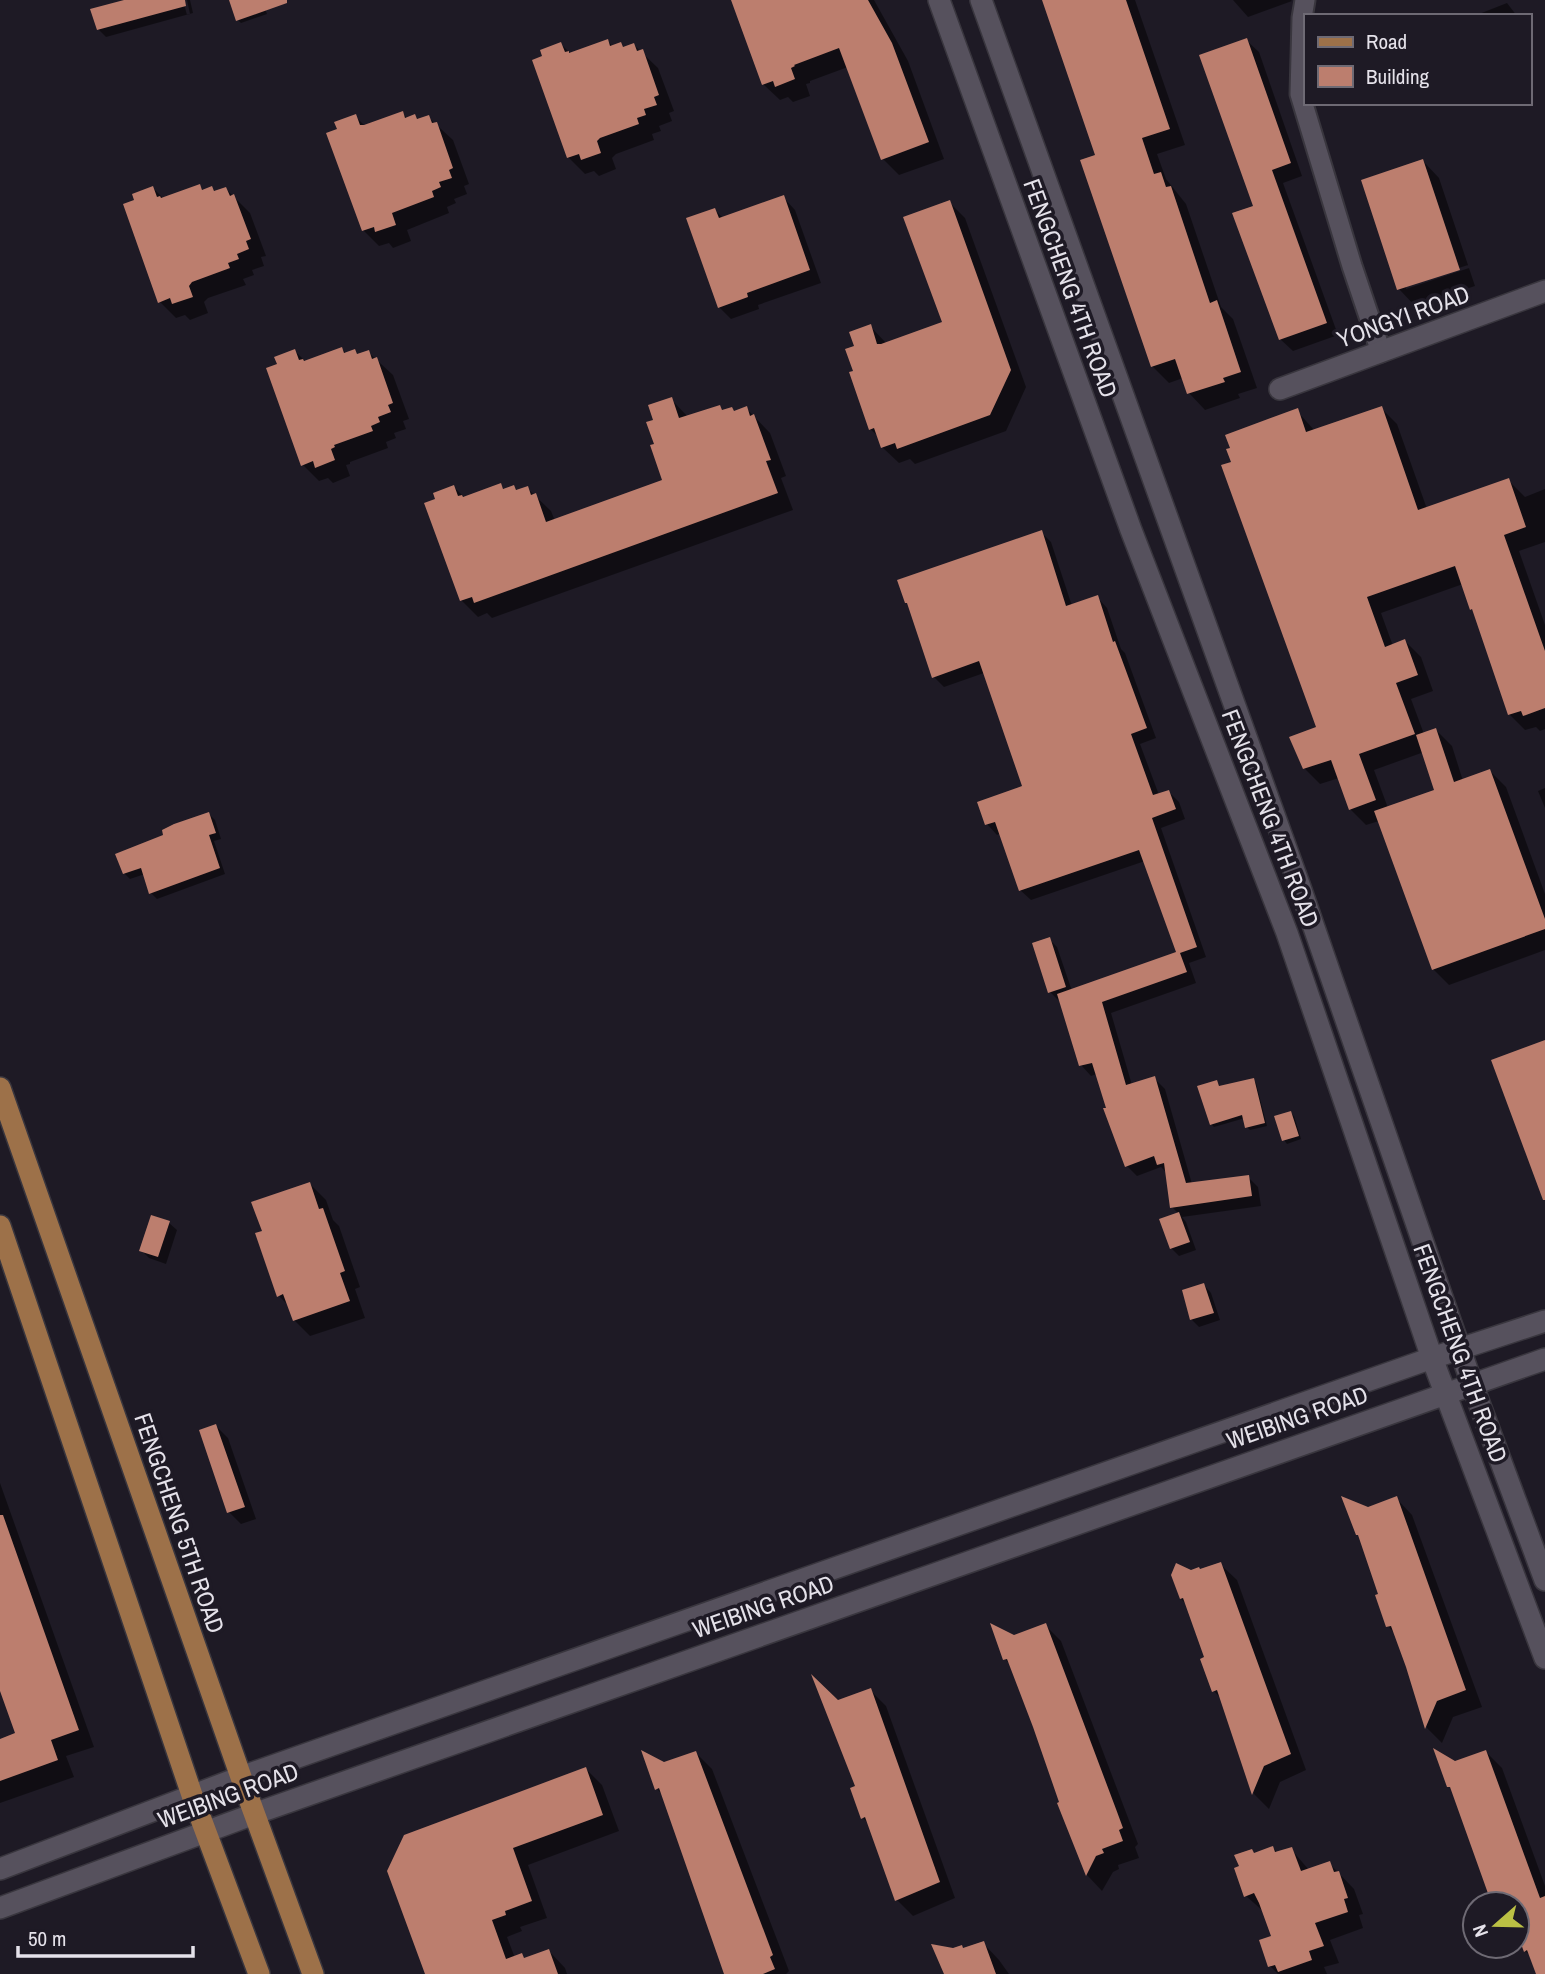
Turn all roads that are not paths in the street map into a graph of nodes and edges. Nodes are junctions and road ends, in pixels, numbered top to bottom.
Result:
1 (939, 0) edge
2 (981, 0) edge
3 (1305, 0) edge
4 (1545, 291) edge
5 (1381, 352) junction
6 (1280, 389) dead end
7 (0, 1088) edge
8 (0, 1226) edge
9 (1545, 1321) edge
10 (1460, 1350) junction
11 (1433, 1358) junction
12 (1545, 1359) edge
13 (1472, 1384) junction
14 (1446, 1393) junction
15 (1545, 1580) edge
16 (1545, 1658) edge
17 (241, 1777) junction
18 (192, 1795) junction
19 (254, 1814) junction
20 (205, 1832) junction
21 (0, 1869) edge
22 (0, 1908) edge
23 (259, 1974) edge
24 (313, 1974) edge

1 - 11 street, FENGCHENG 4TH ROAD
2 - 10 street, FENGCHENG 4TH ROAD
3 - 5 street
4 - 5 street, YONGYI ROAD
5 - 6 street, YONGYI ROAD
7 - 17 main road, FENGCHENG 5TH ROAD
8 - 18 main road
9 - 10 street, WEIBING ROAD
10 - 11 street, WEIBING ROAD
10 - 13 street, FENGCHENG 4TH ROAD
11 - 14 street, FENGCHENG 4TH ROAD
11 - 17 street, WEIBING ROAD
12 - 13 street, WEIBING ROAD
13 - 14 street, WEIBING ROAD
13 - 15 street, FENGCHENG 4TH ROAD
14 - 16 street, FENGCHENG 4TH ROAD
14 - 19 street, WEIBING ROAD
17 - 18 street, WEIBING ROAD
17 - 19 main road, FENGCHENG 5TH ROAD
18 - 20 main road
18 - 21 street, WEIBING ROAD
19 - 20 street, WEIBING ROAD
19 - 24 main road, FENGCHENG 5TH ROAD
20 - 22 street, WEIBING ROAD
20 - 23 main road

